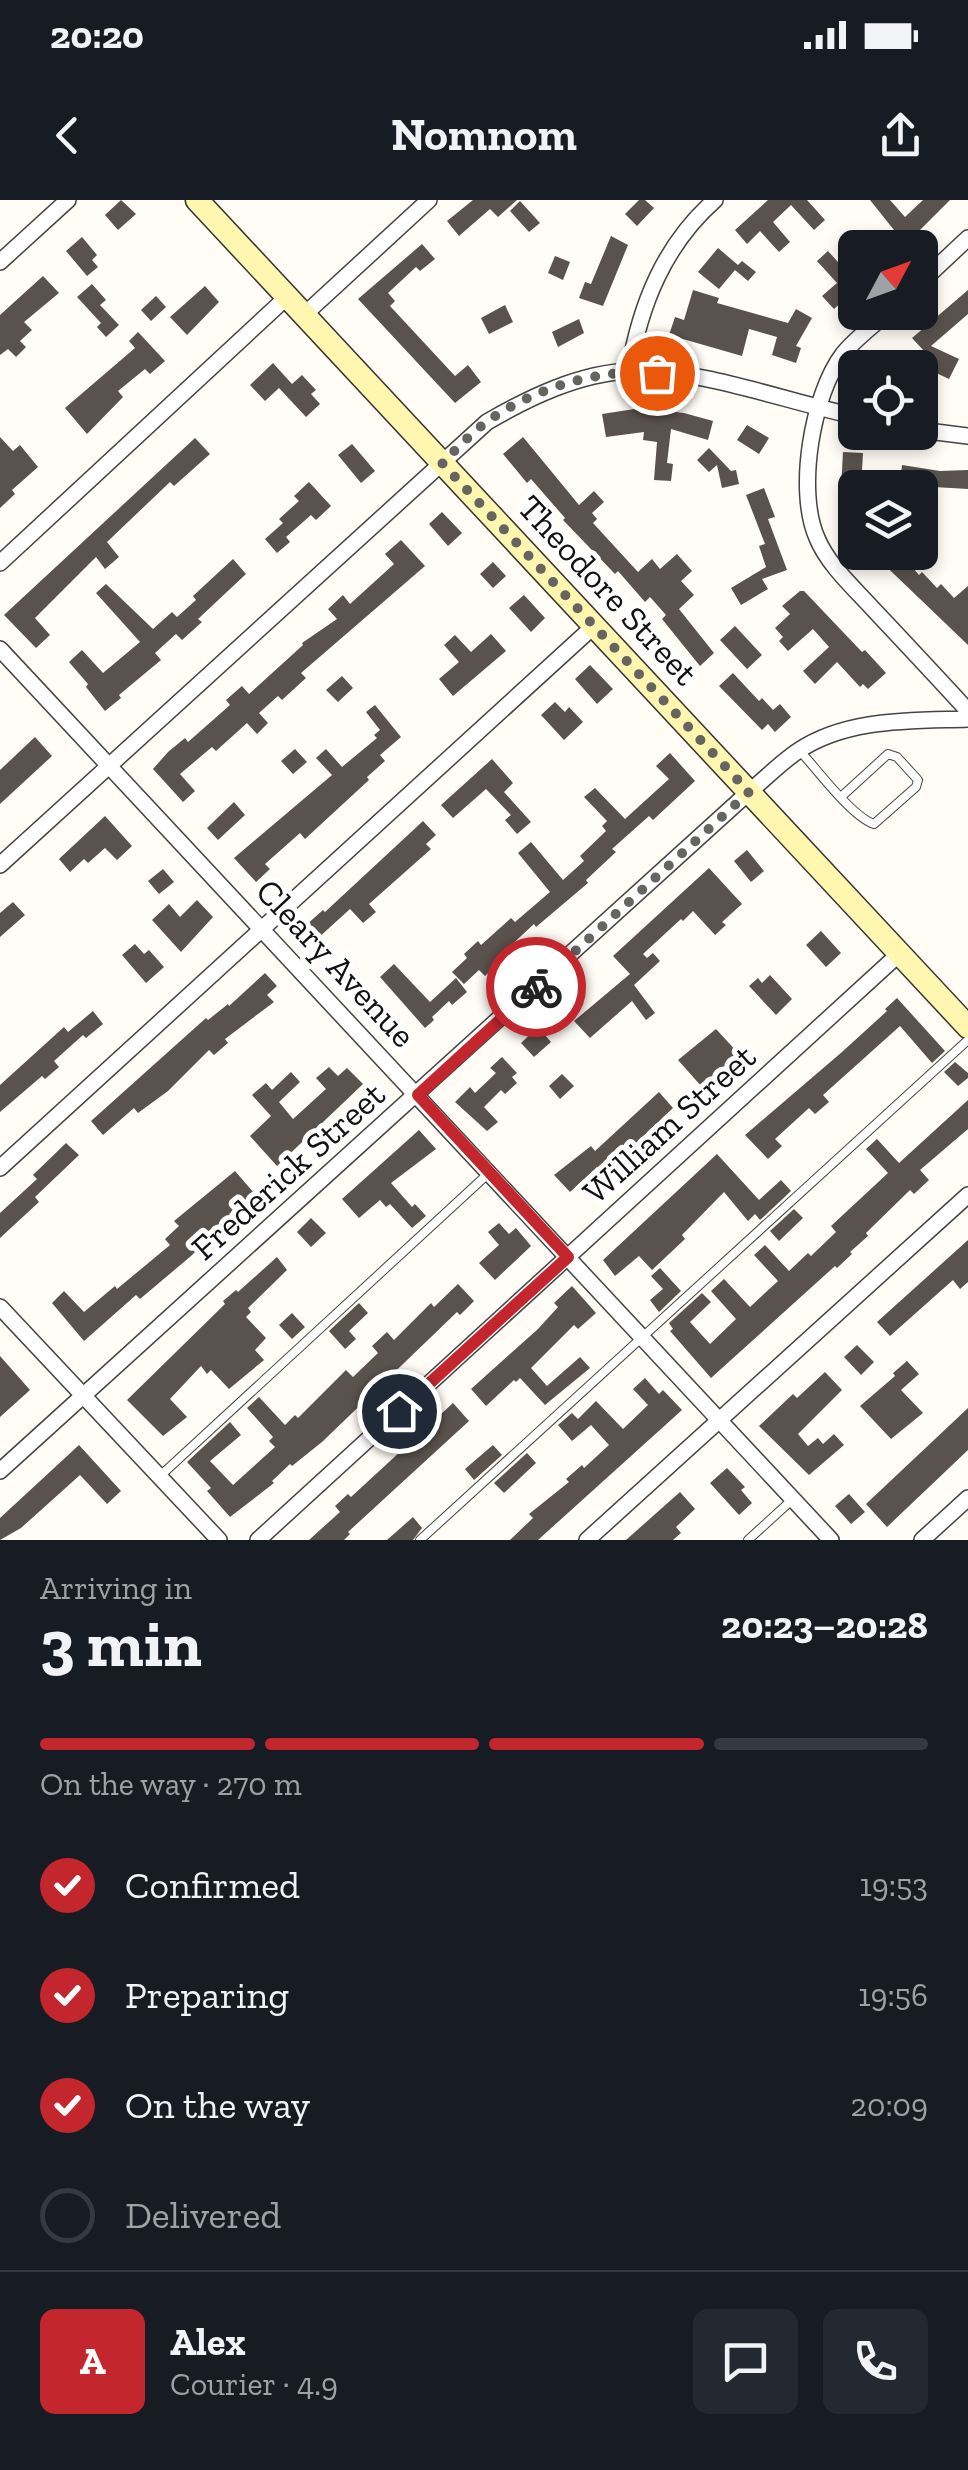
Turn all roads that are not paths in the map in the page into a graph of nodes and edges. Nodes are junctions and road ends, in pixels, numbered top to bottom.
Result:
1 (68, 200) edge
2 (429, 200) edge
3 (715, 200) edge
4 (203, 202) edge
5 (968, 238) edge
6 (0, 262) edge
7 (938, 266) edge
8 (287, 296) junction
9 (304, 315) junction
10 (869, 330) edge
11 (629, 371) junction
12 (819, 408) junction
13 (838, 412) edge
14 (938, 432) edge
15 (968, 436) edge
16 (442, 463) junction
17 (0, 564) edge
18 (594, 626) junction
19 (0, 649) edge
20 (968, 710) edge
21 (968, 719) edge
22 (799, 750) junction
23 (109, 765) junction
24 (749, 792) junction
25 (842, 796) junction
26 (0, 864) edge
27 (261, 928) junction
28 (900, 954) junction
29 (968, 1027) edge
30 (968, 1040) edge
31 (418, 1095) junction
32 (0, 1168) edge
33 (490, 1172) junction
34 (968, 1195) edge
35 (568, 1257) junction
36 (0, 1307) edge
37 (642, 1336) junction
38 (83, 1396) junction
39 (720, 1421) junction
40 (0, 1471) edge
41 (159, 1477) junction
42 (968, 1498) edge
43 (793, 1499) junction
44 (218, 1540) edge
45 (258, 1540) edge
46 (420, 1540) edge
47 (587, 1540) edge
48 (748, 1540) edge
49 (830, 1540) edge
50 (922, 1540) edge

1 - 6 street
2 - 9 street
3 - 11 street
4 - 8 main road, Theodore Street
5 - 7 street
8 - 9 main road, Theodore Street
8 - 17 street
9 - 16 main road, Theodore Street
10 - 12 street
11 - 12 street
11 - 16 street
12 - 13 street
12 - 20 street
14 - 15 street
16 - 18 main road, Theodore Street
16 - 23 street
18 - 24 main road, Theodore Street
18 - 27 street
19 - 23 street, Cleary Avenue
21 - 22 street, Frederick Street
22 - 24 street, Frederick Street
22 - 25 lane
23 - 26 street
23 - 27 street, Cleary Avenue
24 - 28 main road, Theodore Street
24 - 31 street, Frederick Street
25 - 25 lane
27 - 31 street, Cleary Avenue
27 - 32 street
28 - 29 main road, Theodore Street
28 - 35 street, William Street
30 - 37 lane
31 - 33 street, Cleary Avenue
31 - 38 street, Frederick Street
33 - 35 street, Cleary Avenue
33 - 41 lane
34 - 39 street
35 - 37 street, Cleary Avenue
35 - 45 street, William Street
36 - 38 street
37 - 39 street, Cleary Avenue
37 - 46 lane
38 - 40 street, Frederick Street
38 - 41 street
39 - 43 street, Cleary Avenue
39 - 47 street
41 - 44 street
42 - 50 street
43 - 48 lane
43 - 49 street, Cleary Avenue

